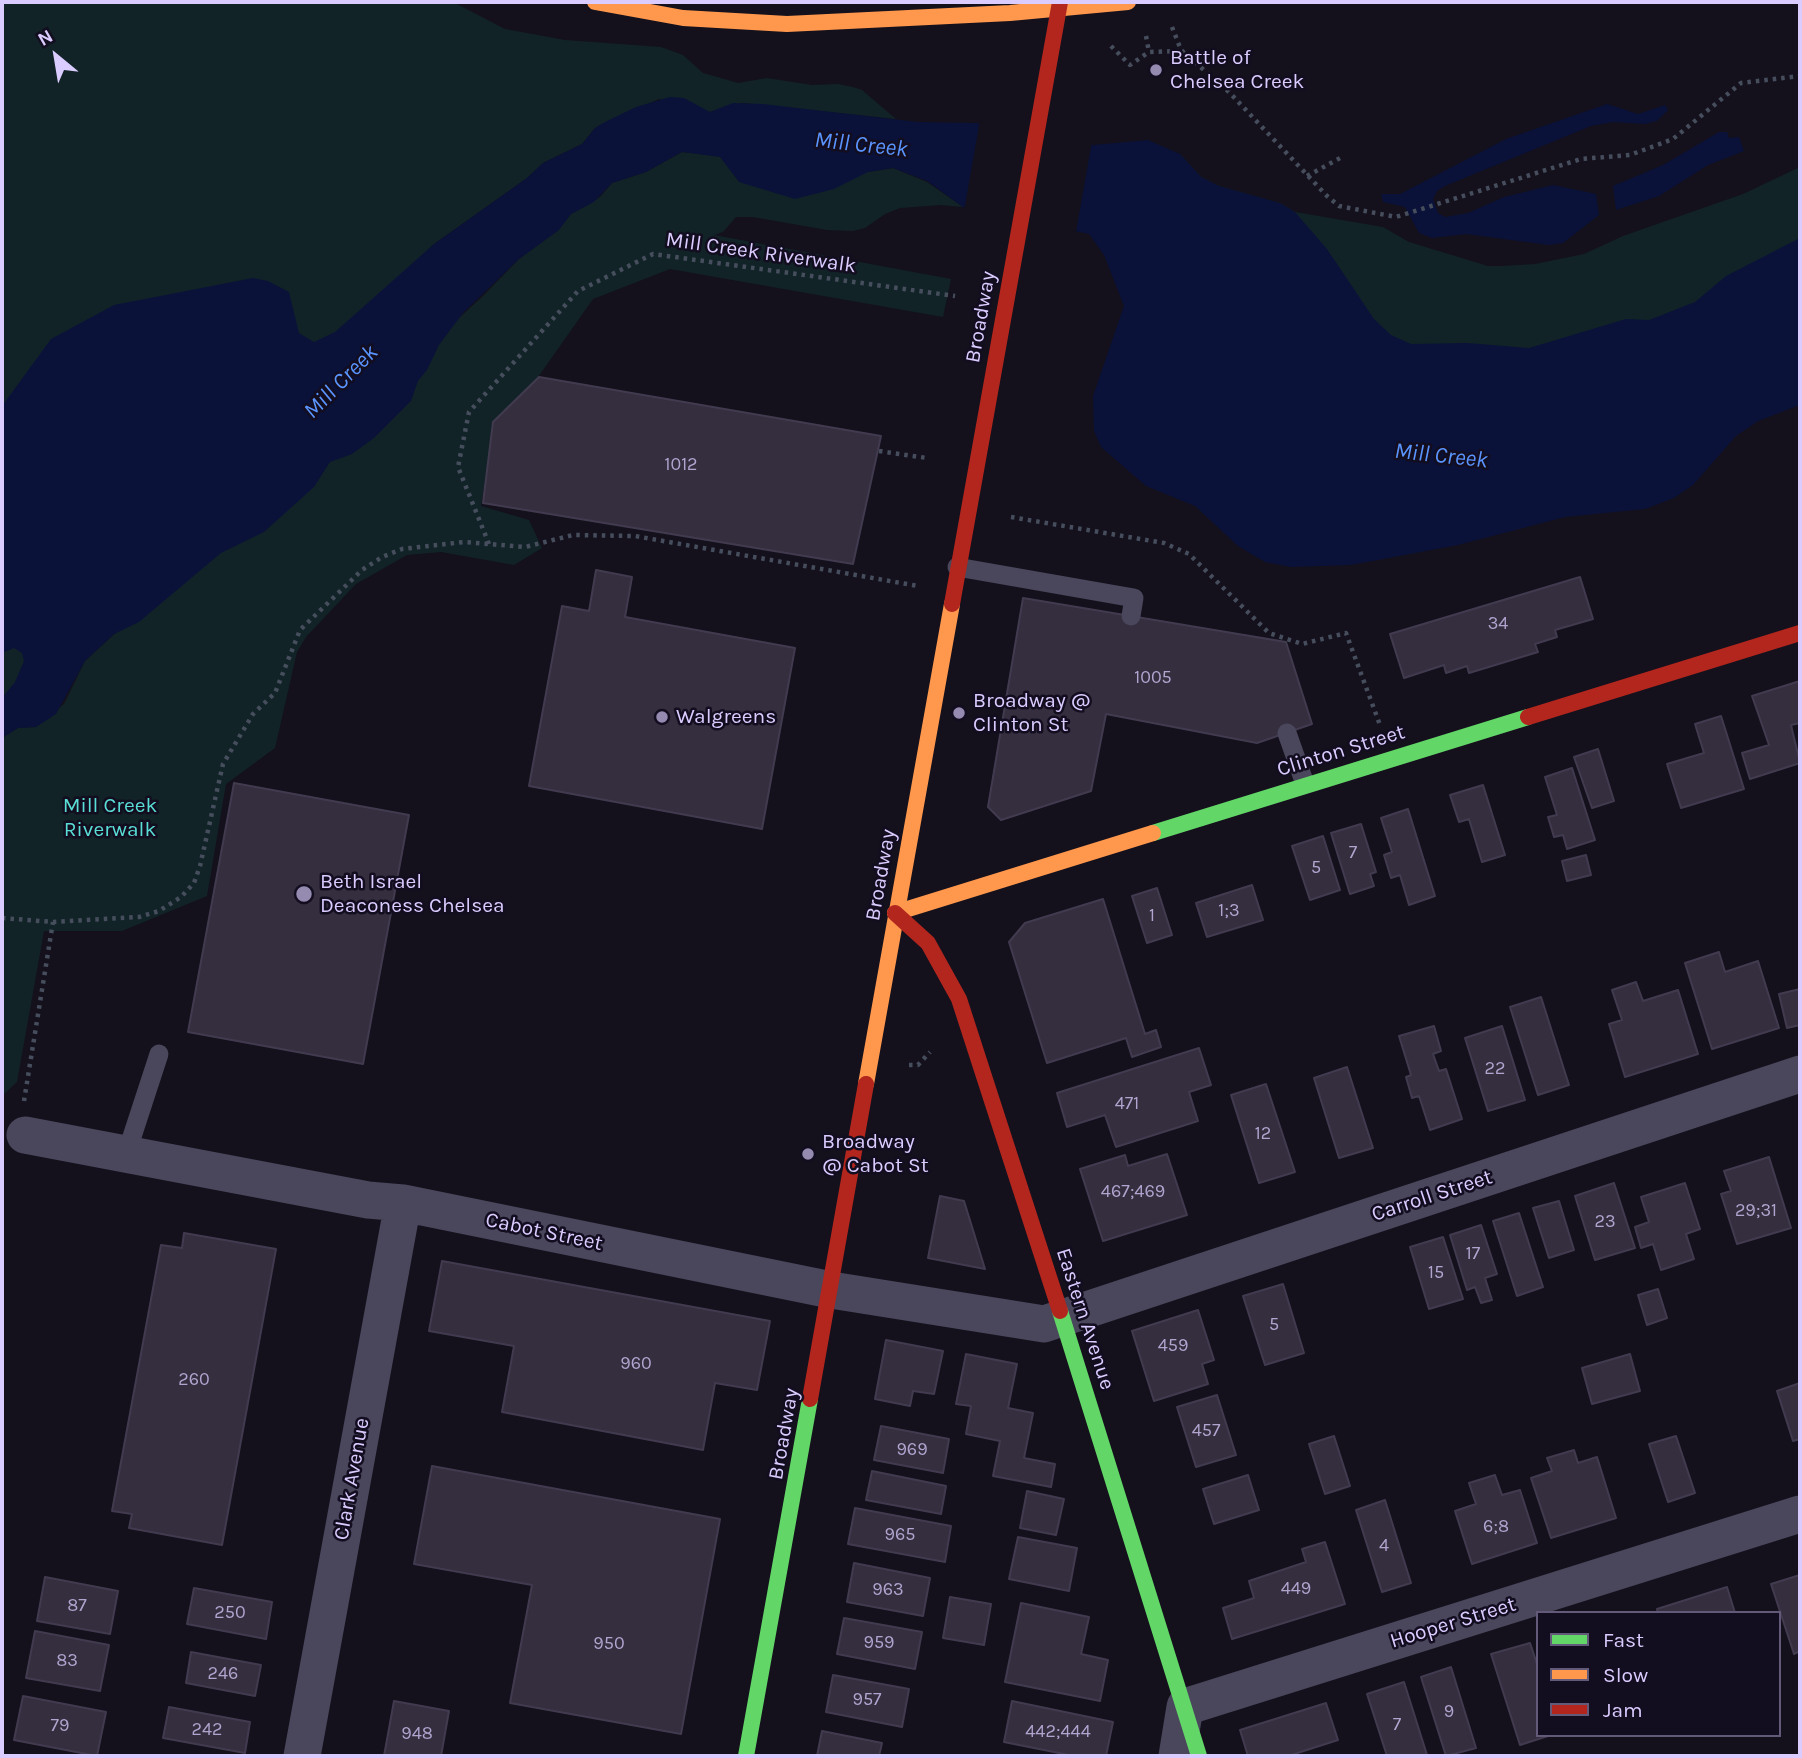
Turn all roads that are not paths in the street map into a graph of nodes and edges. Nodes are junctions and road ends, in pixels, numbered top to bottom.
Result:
1 (595, 2) edge
2 (1128, 2) edge
3 (1059, 5) edge
4 (957, 567) junction
5 (1131, 616) dead end
6 (1800, 633) edge
7 (1287, 733) dead end
8 (1298, 786) junction
9 (895, 914) junction
10 (159, 1054) dead end
11 (1800, 1074) edge
12 (24, 1121) road end
13 (126, 1155) junction
14 (403, 1203) junction
15 (831, 1290) junction
16 (1063, 1319) junction
17 (1800, 1514) edge
18 (1185, 1707) junction
19 (302, 1756) edge
20 (746, 1756) edge
21 (1177, 1756) edge
22 (1199, 1756) edge

1 - 3 main road
2 - 3 main road
3 - 4 main road, Broadway
4 - 5 lane
4 - 9 main road, Broadway
6 - 8 main road, Clinton Street
7 - 8 lane
8 - 9 main road, Clinton Street
9 - 15 main road, Broadway
9 - 16 main road, Eastern Avenue
10 - 13 lane
11 - 16 street, Carroll Street
12 - 13 street, Cabot Street
13 - 14 street, Cabot Street
14 - 15 street, Cabot Street
14 - 19 street, Clark Avenue
15 - 16 street, Cabot Street
15 - 20 main road, Broadway
16 - 18 main road, Eastern Avenue
17 - 18 street, Hooper Street
18 - 21 street
18 - 22 main road, Eastern Avenue

